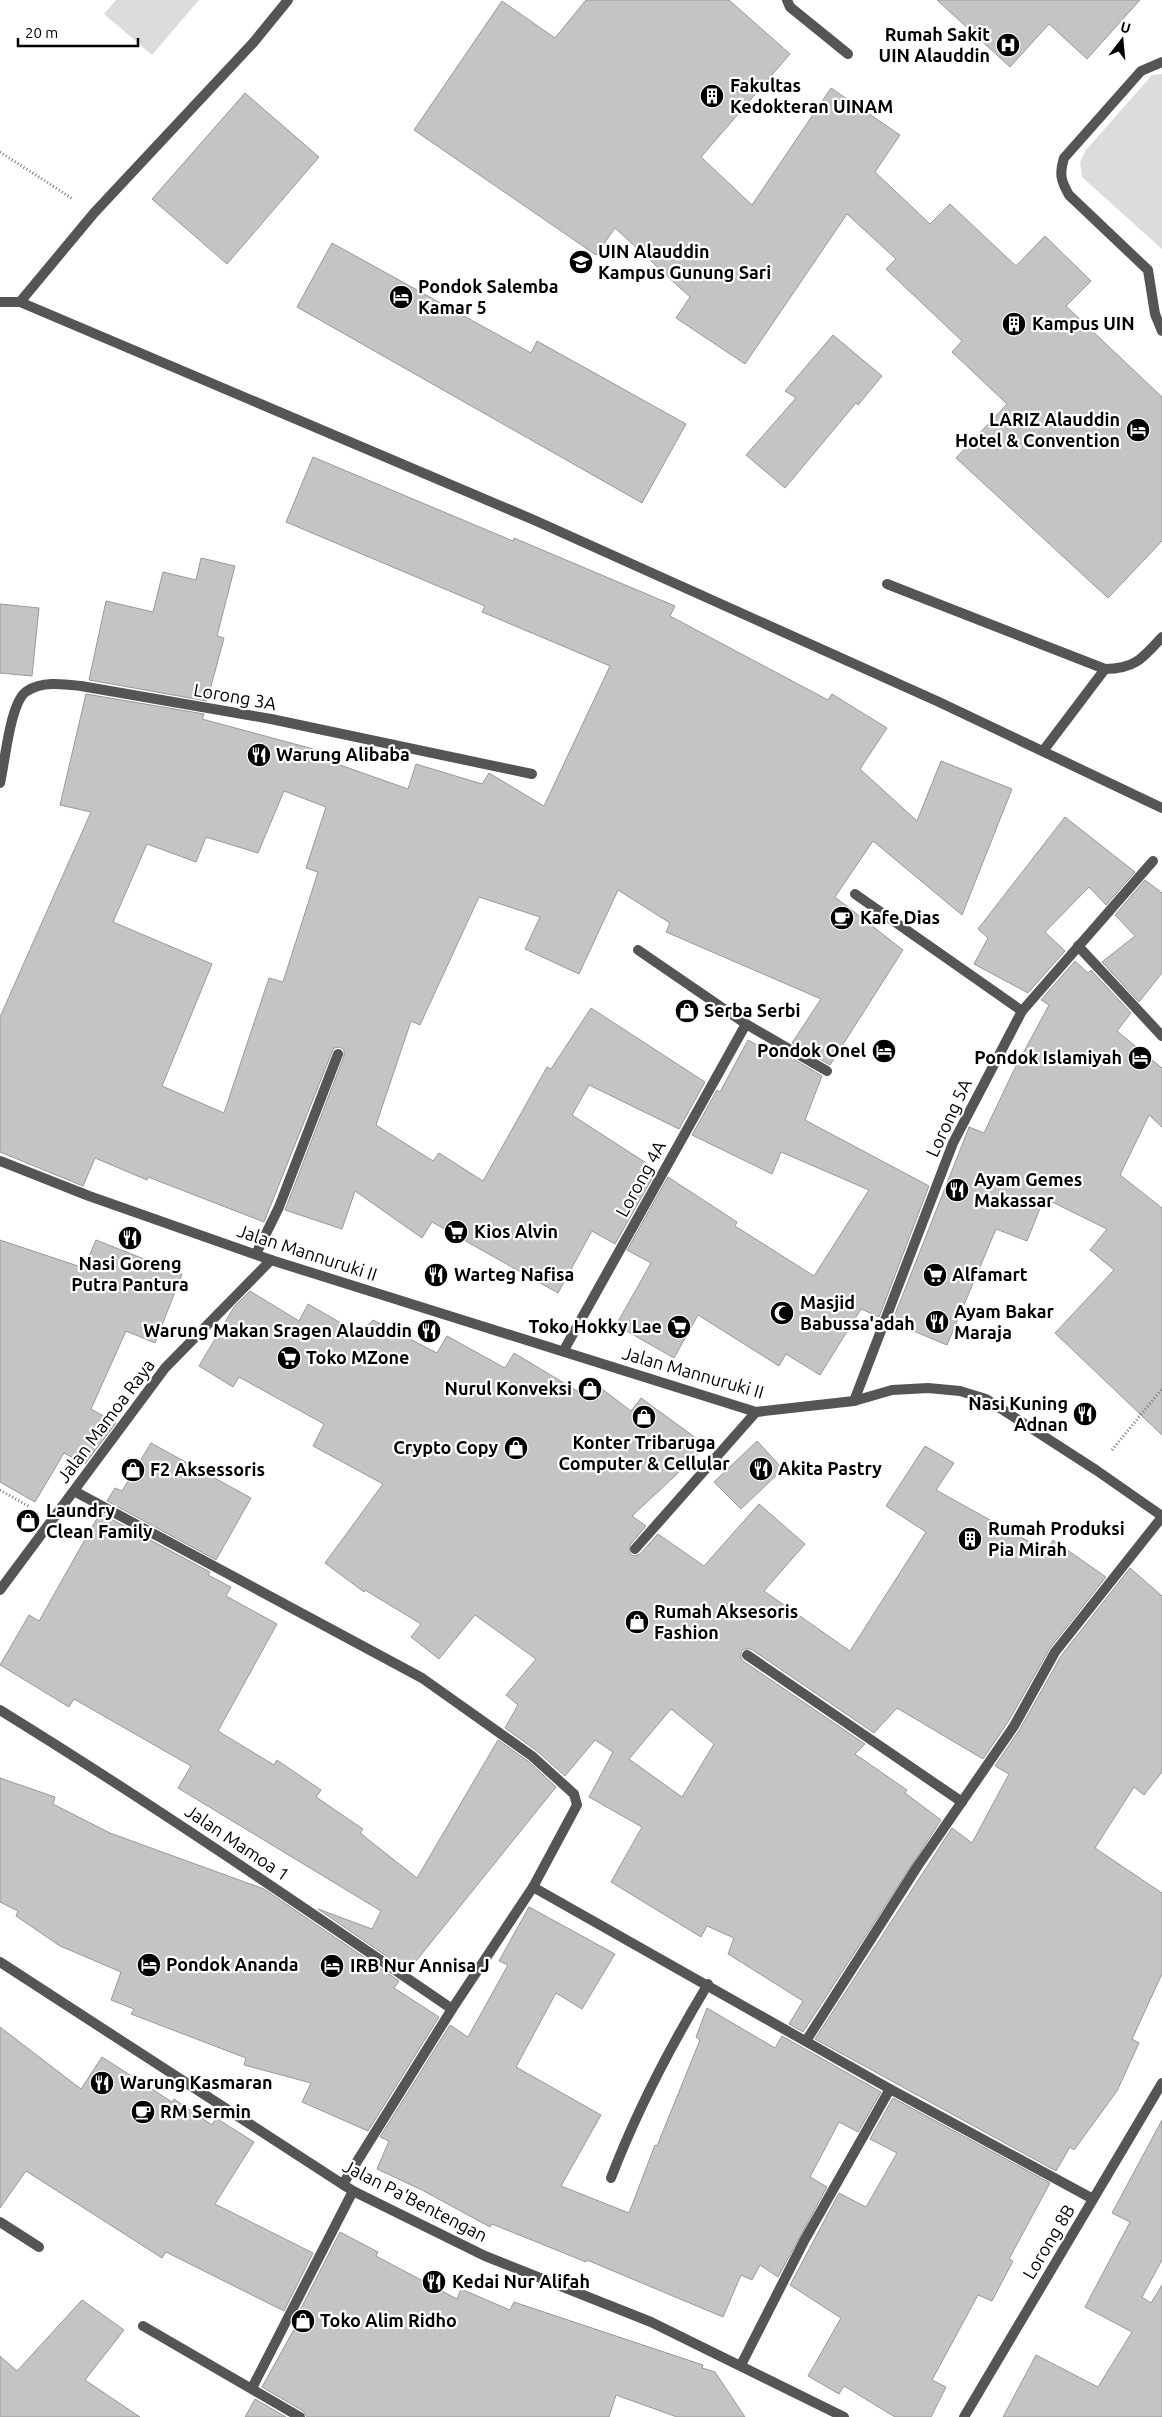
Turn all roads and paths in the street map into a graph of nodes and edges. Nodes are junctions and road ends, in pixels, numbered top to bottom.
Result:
1 (288, 0) edge
2 (787, 0) edge
3 (848, 54) dead end
4 (1162, 62) edge
5 (0, 152) edge
6 (94, 213) junction
7 (1162, 289) edge
8 (1154, 297) junction
9 (0, 302) edge
10 (20, 302) junction
11 (1162, 331) edge
12 (887, 584) dead end
13 (1162, 637) edge
14 (1105, 669) junction
15 (1043, 751) junction
16 (532, 774) dead end
17 (0, 783) edge
18 (1162, 808) edge
19 (1153, 861) dead end
20 (855, 894) dead end
21 (1078, 946) junction
22 (638, 950) dead end
23 (1022, 1011) junction
24 (746, 1024) junction
25 (1162, 1036) edge
26 (338, 1054) dead end
27 (827, 1072) dead end
28 (0, 1161) edge
29 (256, 1254) junction
30 (271, 1260) junction
31 (564, 1350) junction
32 (1162, 1389) edge
33 (854, 1401) junction
34 (756, 1412) junction
35 (1096, 1470) junction
36 (0, 1490) edge
37 (74, 1491) junction
38 (1162, 1516) edge
39 (53, 1520) junction
40 (635, 1550) dead end
41 (0, 1590) edge
42 (747, 1655) dead end
43 (0, 1710) edge
44 (962, 1802) junction
45 (533, 1887) junction
46 (0, 1962) edge
47 (708, 1984) junction
48 (452, 2009) junction
49 (806, 2041) junction
50 (1162, 2084) edge
51 (890, 2089) junction
52 (611, 2178) dead end
53 (343, 2184) junction
54 (353, 2191) junction
55 (1093, 2199) junction
56 (0, 2222) edge
57 (39, 2247) dead end
58 (143, 2326) dead end
59 (741, 2366) junction
60 (252, 2388) junction
61 (300, 2417) edge
62 (844, 2417) edge
63 (964, 2417) edge

1 - 6 street
2 - 3 street
4 - 8 street
5 - 6 path
6 - 10 street
7 - 8 street
8 - 11 street
9 - 10 street
10 - 15 street
12 - 14 street
13 - 14 street
14 - 15 street
15 - 18 street
16 - 17 street, Lorong 3A
19 - 21 street, Lorong 5A
20 - 23 street
21 - 23 street, Lorong 5A
21 - 25 street
22 - 24 street
23 - 33 street, Lorong 5A
24 - 27 street
24 - 31 street, Lorong 4A
26 - 29 street
28 - 29 street, Jalan Mannuruki II
29 - 30 street, Jalan Mannuruki II
30 - 31 street, Jalan Mannuruki II
30 - 37 street, Jalan Mamoa Raya
31 - 34 street, Jalan Mannuruki II
32 - 35 path
33 - 34 street, Jalan Mannuruki II
33 - 35 street, Jalan Mannuruki II
34 - 40 street
35 - 38 street, Jalan Mannuruki II
36 - 39 path
37 - 39 street, Jalan Mamoa Raya
37 - 45 street
38 - 44 street
39 - 41 street, Jalan Mamoa Raya
42 - 44 street
43 - 48 street, Jalan Mamoa 1
44 - 49 street
45 - 47 street
45 - 48 street
46 - 53 street, Jalan Pa'Bentengan
47 - 49 street
47 - 52 street
48 - 53 street
49 - 51 street
50 - 55 street, Lorong 8B
51 - 55 street
51 - 59 street
53 - 54 street, Jalan Pa'Bentengan
54 - 59 street, Jalan Pa'Bentengan
54 - 60 street
55 - 63 street, Lorong 8B
56 - 57 street
58 - 60 street
59 - 62 street, Jalan Pa'Bentengan
60 - 61 street

